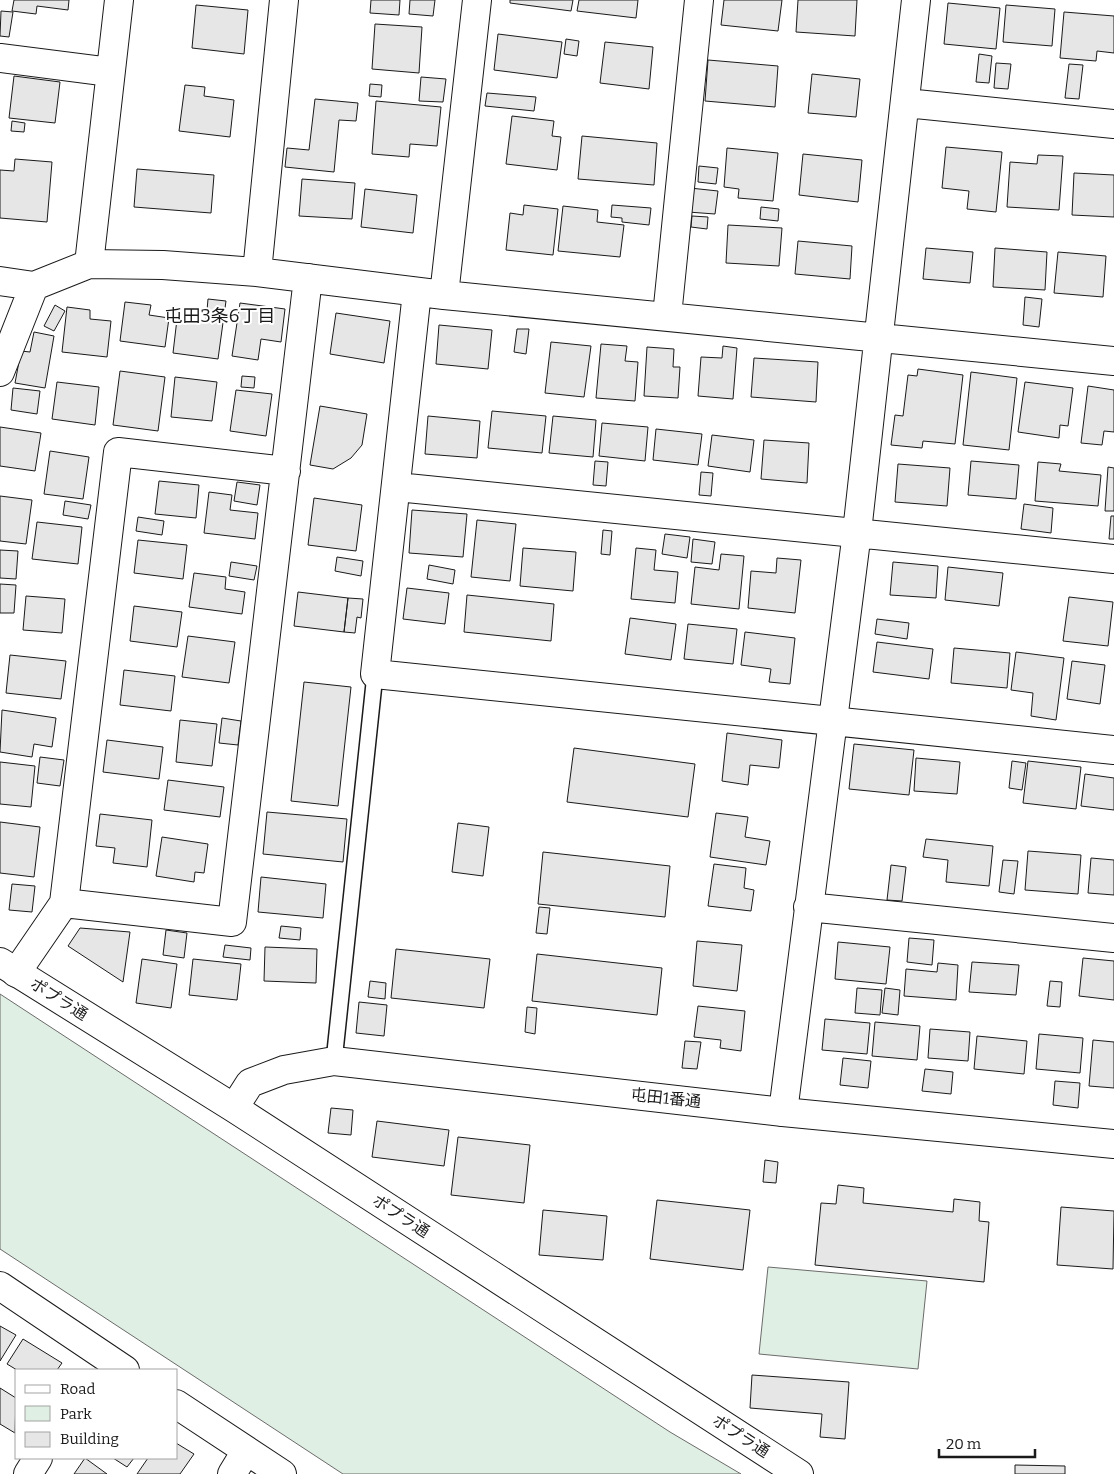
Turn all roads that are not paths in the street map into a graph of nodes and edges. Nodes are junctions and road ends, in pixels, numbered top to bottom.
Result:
1 (119, 0) edge
2 (284, 0) edge
3 (477, 0) edge
4 (699, 0) edge
5 (916, 0) edge
6 (0, 58) edge
7 (110, 72) junction
8 (906, 103) junction
9 (1114, 124) edge
10 (89, 264) junction
11 (257, 272) junction
12 (308, 278) junction
13 (0, 282) edge
14 (34, 286) junction
15 (430, 293) junction
16 (667, 316) junction
17 (880, 336) junction
18 (1114, 361) edge
19 (0, 372) edge
20 (286, 471) junction
21 (397, 487) junction
22 (857, 532) junction
23 (1114, 559) edge
24 (375, 674) junction
25 (832, 721) junction
26 (1114, 750) edge
27 (64, 903) junction
28 (808, 908) junction
29 (1114, 938) edge
30 (8, 967) edge
31 (334, 1061) junction
32 (234, 1108) junction
33 (783, 1112) junction
34 (1114, 1144) edge
35 (0, 1286) edge
36 (97, 1362) edge
37 (122, 1369) edge
38 (178, 1405) edge
39 (246, 1451) junction
40 (37, 1459) edge
41 (28, 1474) edge
42 (232, 1474) edge
43 (282, 1474) edge
44 (799, 1474) edge

1 - 7 street
2 - 11 street
3 - 15 street
4 - 16 street
5 - 8 street
6 - 7 street
7 - 10 street
8 - 9 street
8 - 17 street
10 - 11 street
10 - 14 street
11 - 12 street
12 - 15 street
12 - 20 street
13 - 14 street
14 - 19 street
15 - 16 street
15 - 21 street
16 - 17 street
17 - 18 street
17 - 22 street
20 - 27 street
20 - 27 street
21 - 22 street
21 - 24 street
22 - 23 street
22 - 25 street
24 - 25 street
24 - 31 lane
25 - 26 street
25 - 28 street
27 - 30 street
28 - 29 street
28 - 33 street
30 - 32 street, ポプラ通
31 - 32 street, 屯田1番通
31 - 33 street, 屯田1番通
32 - 44 street, ポプラ通
33 - 34 street, 屯田1番通
35 - 36 street
36 - 37 street
38 - 39 street
39 - 42 street
39 - 43 street
40 - 41 street

